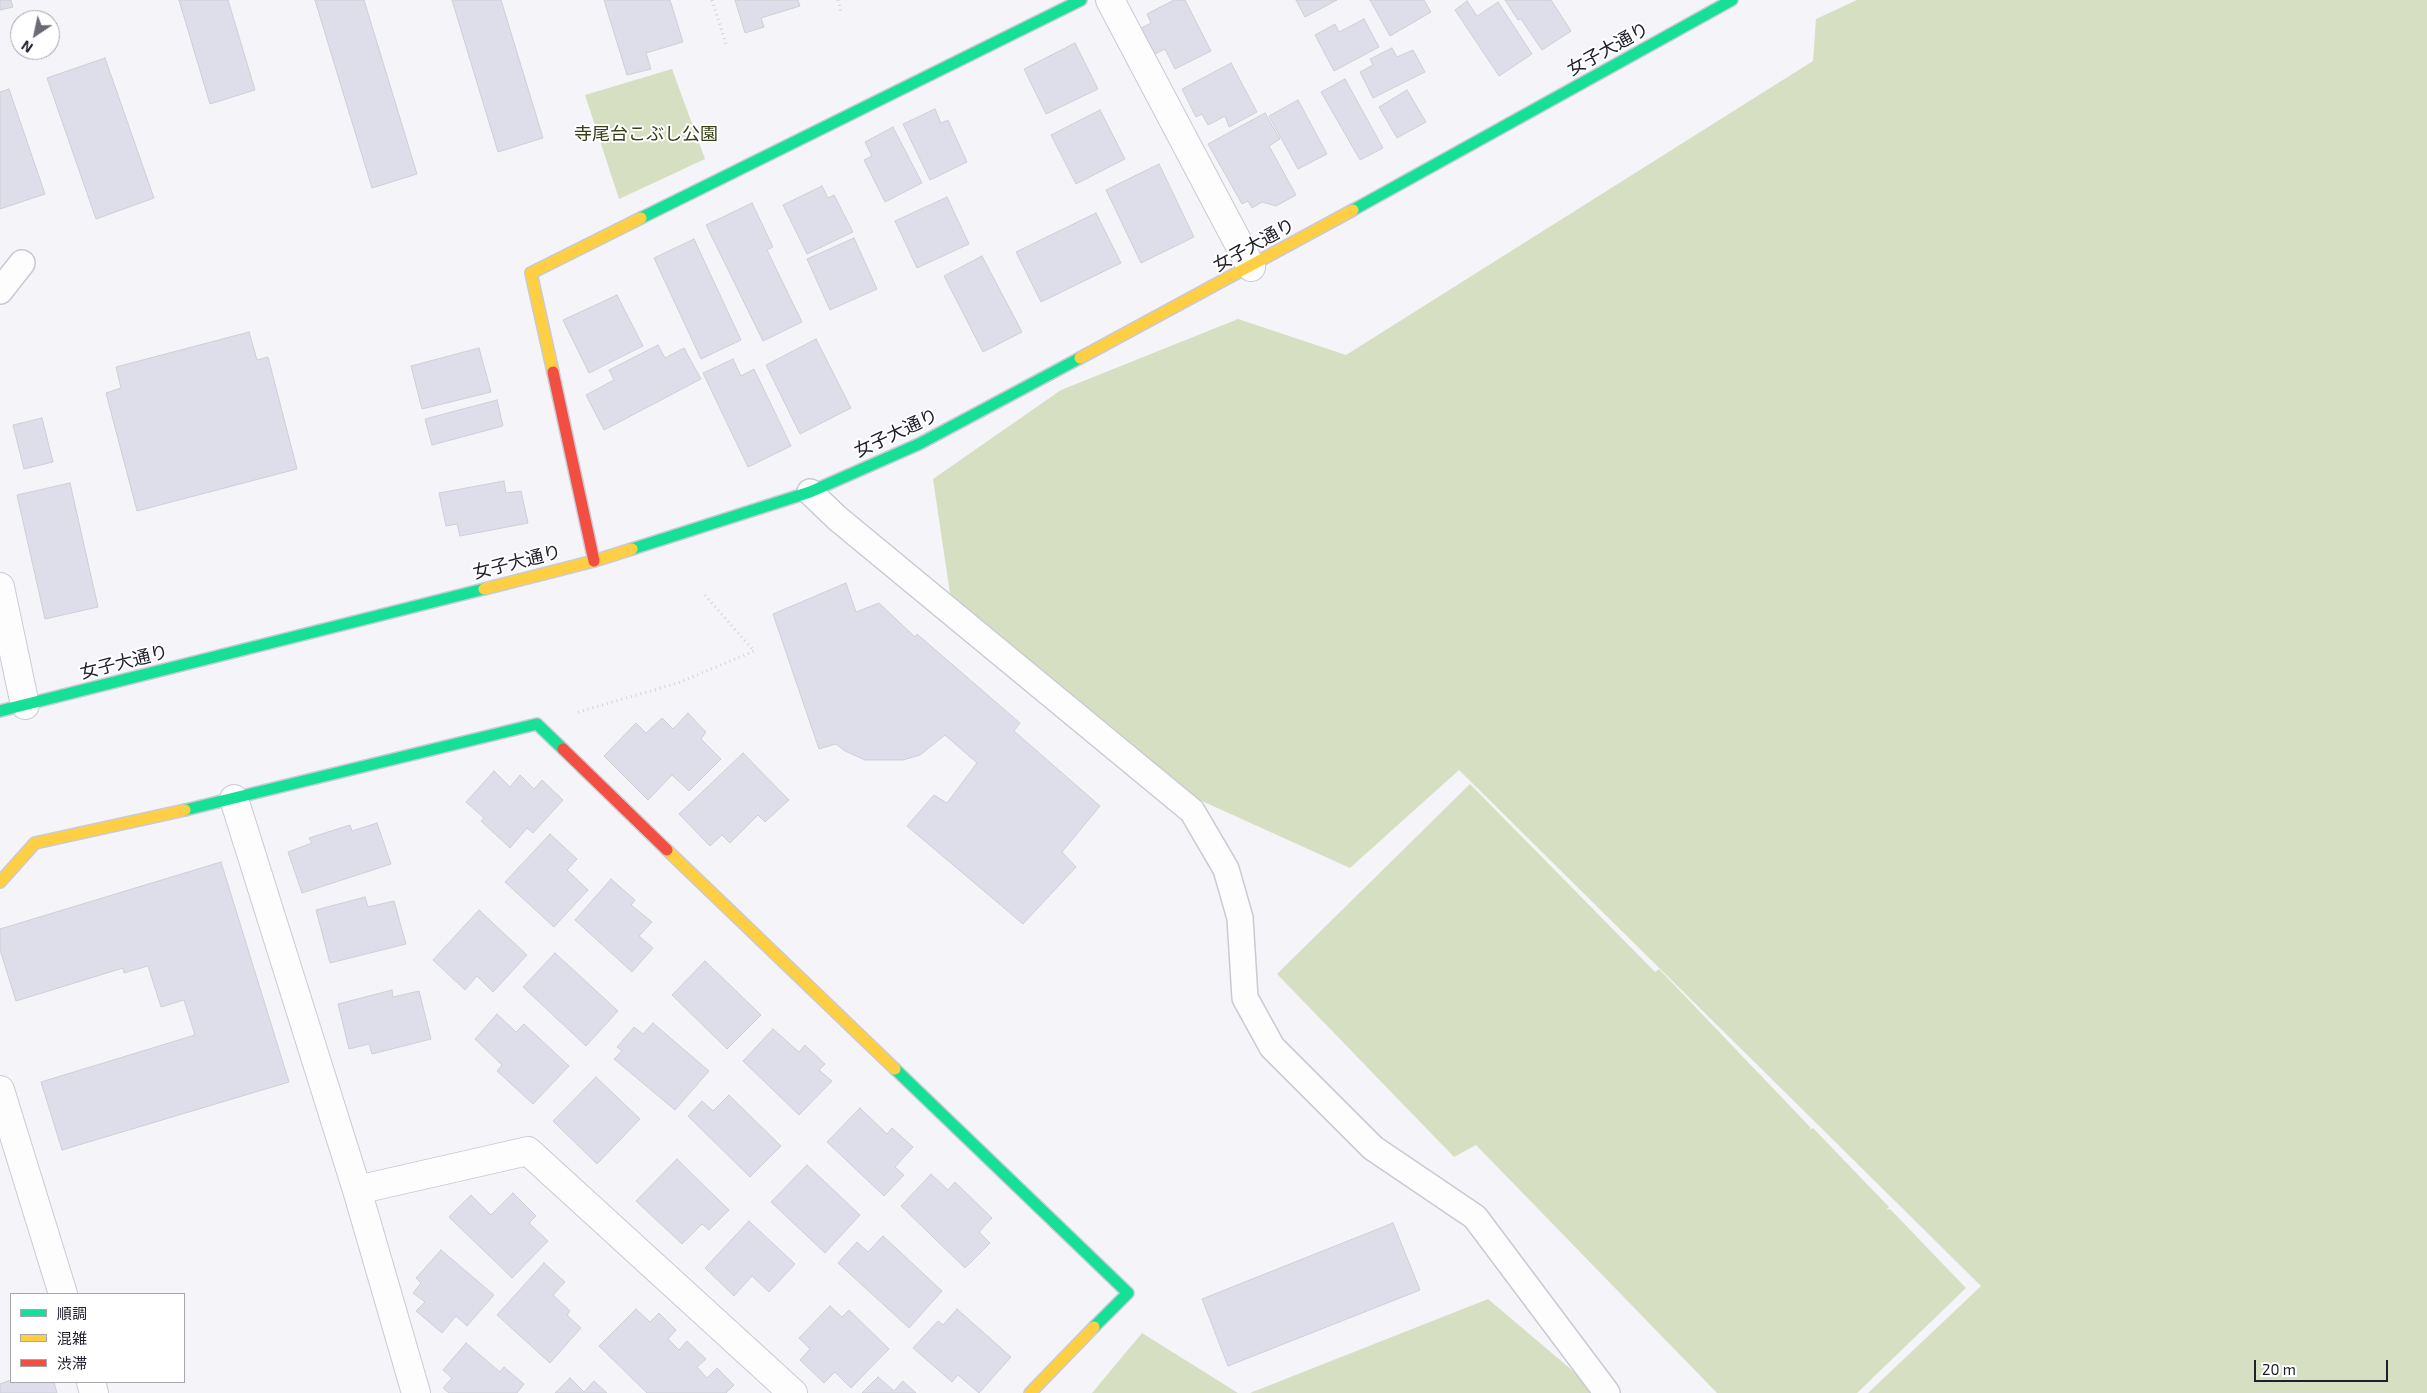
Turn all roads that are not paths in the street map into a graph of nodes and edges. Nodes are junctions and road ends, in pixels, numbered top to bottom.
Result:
1 (1080, 0) edge
2 (1110, 0) edge
3 (1732, 0) edge
4 (22, 263) dead end
5 (1251, 267) junction
6 (0, 291) edge
7 (810, 492) junction
8 (594, 561) junction
9 (0, 586) edge
10 (13, 708) edge
11 (234, 799) junction
12 (0, 882) edge
13 (0, 1090) edge
14 (357, 1190) junction
15 (63, 1293) edge
16 (416, 1393) edge
17 (793, 1393) edge
18 (1030, 1393) edge
19 (1606, 1393) edge

1 - 8 street
2 - 5 street
3 - 5 street, 女子大通り
4 - 6 lane
5 - 7 street, 女子大通り
7 - 8 street, 女子大通り
7 - 19 lane
8 - 10 street, 女子大通り
9 - 10 street
11 - 12 street
11 - 14 street
11 - 18 street
13 - 15 street
14 - 16 street
14 - 17 street

